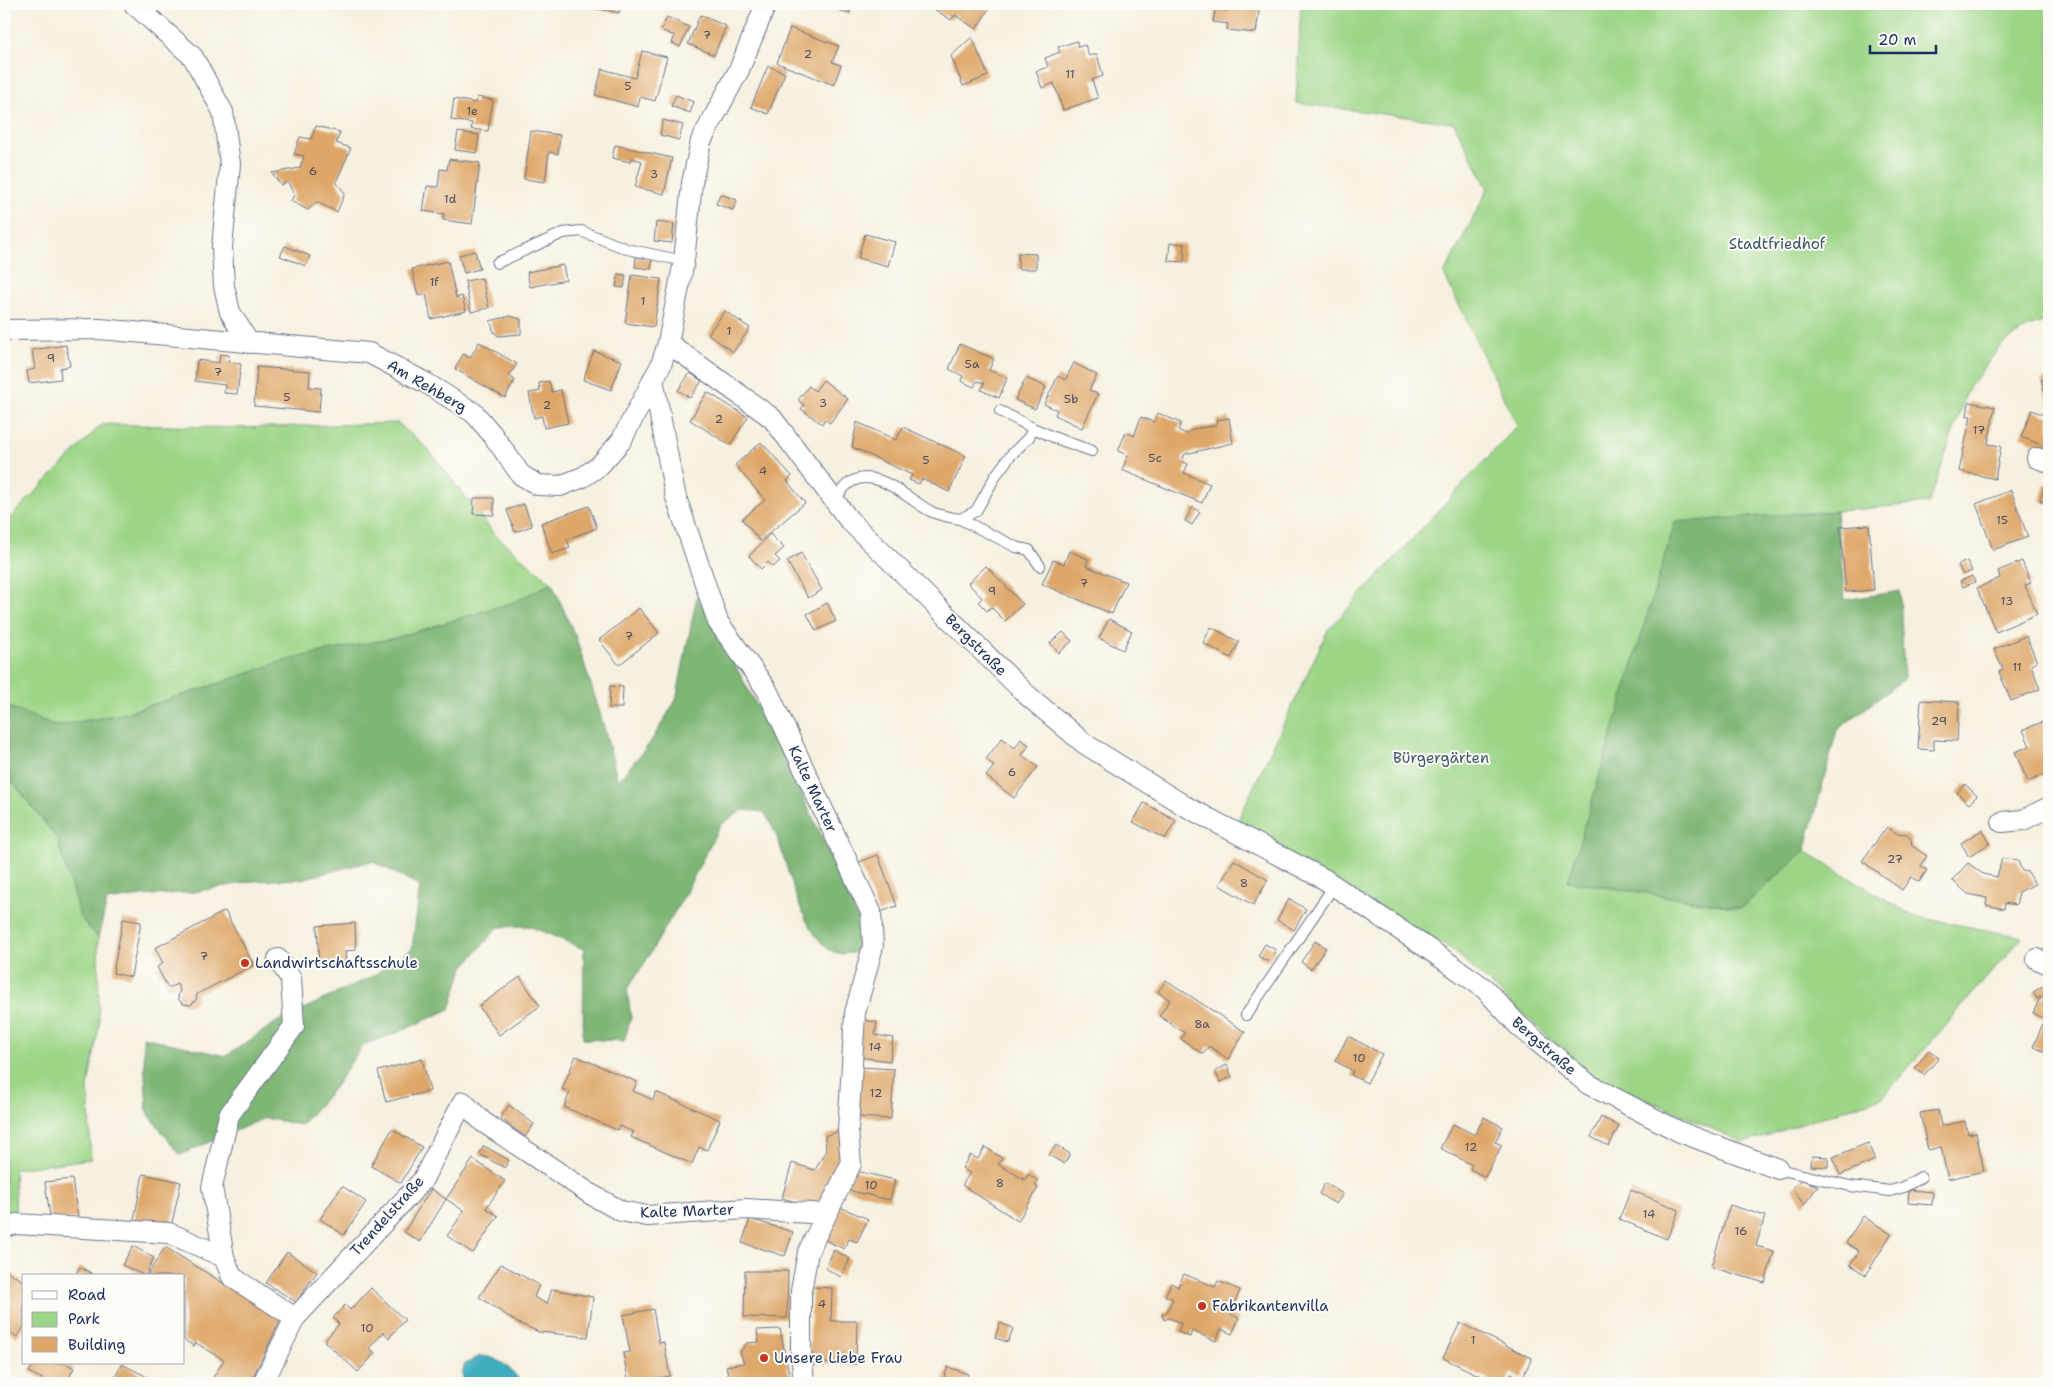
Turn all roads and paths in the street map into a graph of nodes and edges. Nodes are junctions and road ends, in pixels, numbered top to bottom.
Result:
1 (134, 4) edge
2 (766, 4) edge
3 (497, 262) dead end
4 (684, 262) junction
5 (4, 330) edge
6 (249, 343) junction
7 (668, 343) junction
8 (657, 372) junction
9 (1000, 411) dead end
10 (1033, 428) junction
11 (1092, 452) dead end
12 (835, 499) junction
13 (960, 519) junction
14 (1040, 566) dead end
15 (2049, 806) edge
16 (2002, 822) dead end
17 (1334, 886) junction
18 (278, 959) dead end
19 (1246, 1015) dead end
20 (463, 1102) joint
21 (1778, 1169) joint
22 (1921, 1177) dead end
23 (826, 1214) junction
24 (4, 1227) edge
25 (224, 1257) junction
26 (295, 1318) junction
27 (263, 1383) edge
28 (804, 1383) edge

1 - 6 street
2 - 4 street, Am Rehberg
3 - 4 lane
4 - 7 street, Am Rehberg
5 - 6 street, Am Rehberg
6 - 8 street, Am Rehberg
7 - 8 street, Am Rehberg
7 - 12 street, Bergstraße
8 - 23 street, Kalte Marter
9 - 10 lane
10 - 11 lane
10 - 13 lane
12 - 13 lane
12 - 17 street, Bergstraße
13 - 14 lane
15 - 16 street
17 - 19 lane
17 - 21 street, Bergstraße
18 - 25 street
20 - 23 street, Kalte Marter
20 - 26 street, Trendelstraße
21 - 22 lane
23 - 28 street, Kalte Marter
24 - 25 street
25 - 26 street
26 - 27 street, Trendelstraße

